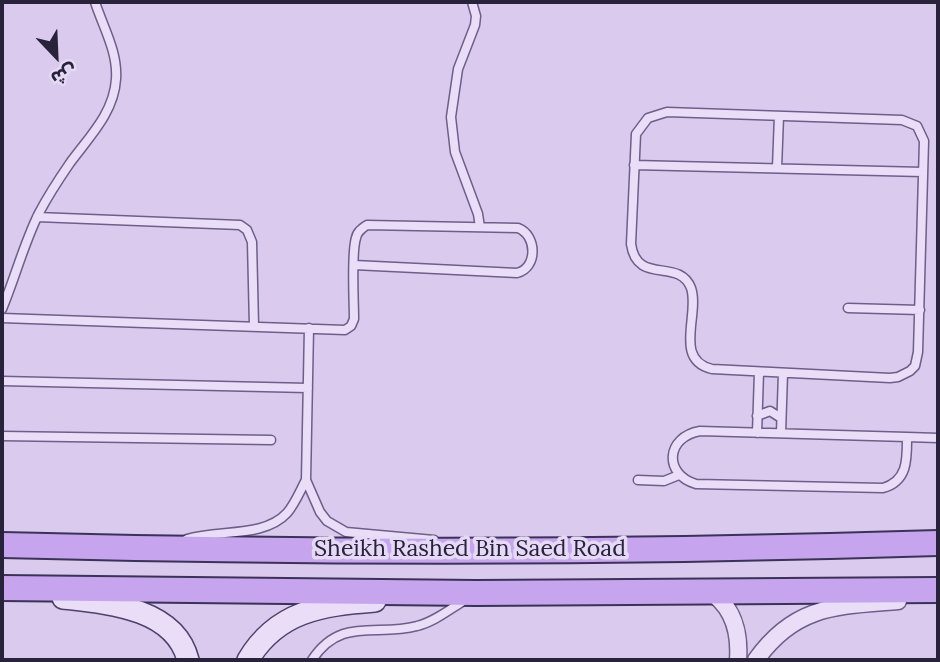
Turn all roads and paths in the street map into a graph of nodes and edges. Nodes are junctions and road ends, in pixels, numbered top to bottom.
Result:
1 (95, 2) edge
2 (472, 2) edge
3 (779, 116) junction
4 (634, 165) junction
5 (778, 169) junction
6 (923, 172) junction
7 (37, 217) junction
8 (480, 227) junction
9 (354, 265) junction
10 (848, 308) dead end
11 (2, 309) edge
12 (920, 310) junction
13 (2, 318) edge
14 (254, 326) junction
15 (309, 328) junction
16 (759, 372) junction
17 (783, 373) junction
18 (2, 381) edge
19 (308, 388) junction
20 (757, 416) junction
21 (782, 418) junction
22 (757, 433) junction
23 (781, 433) junction
24 (2, 436) edge
25 (907, 438) junction
26 (938, 438) edge
27 (271, 440) dead end
28 (679, 475) junction
29 (306, 480) junction
30 (638, 480) dead end
31 (938, 542) edge
32 (2, 545) edge
33 (165, 549) junction
34 (458, 551) junction
35 (2, 590) edge
36 (938, 590) edge
37 (620, 591) junction
38 (476, 593) junction
39 (938, 597) edge
40 (188, 660) edge
41 (247, 660) edge
42 (312, 660) edge
43 (738, 660) edge
44 (756, 660) edge

1 - 7 lane
2 - 8 lane
3 - 4 lane
3 - 5 lane
3 - 6 lane
4 - 5 lane
4 - 16 lane
5 - 6 lane
6 - 12 lane
7 - 11 lane
7 - 14 lane
8 - 9 lane
8 - 9 lane
9 - 15 lane
10 - 12 lane
12 - 17 lane
13 - 14 lane
14 - 15 lane
15 - 19 lane
16 - 17 lane
16 - 20 lane
17 - 21 lane
18 - 19 lane
19 - 29 lane
20 - 21 lane
20 - 22 lane
21 - 23 lane
22 - 23 lane
22 - 28 lane
23 - 25 lane
24 - 27 lane
25 - 26 lane
25 - 28 lane
28 - 30 lane
29 - 33 lane
29 - 34 lane
31 - 34 main road, Sheikh Rashed Bin Saed Road
32 - 33 main road, Sheikh Rashed Bin Saed Road
33 - 34 main road, Sheikh Rashed Bin Saed Road
35 - 38 main road, Sheikh Rashed Bin Saed Road
35 - 40 street
36 - 37 main road, Sheikh Rashed Bin Saed Road
37 - 38 main road, Sheikh Rashed Bin Saed Road
37 - 43 street
38 - 41 street
38 - 42 lane
39 - 44 street

